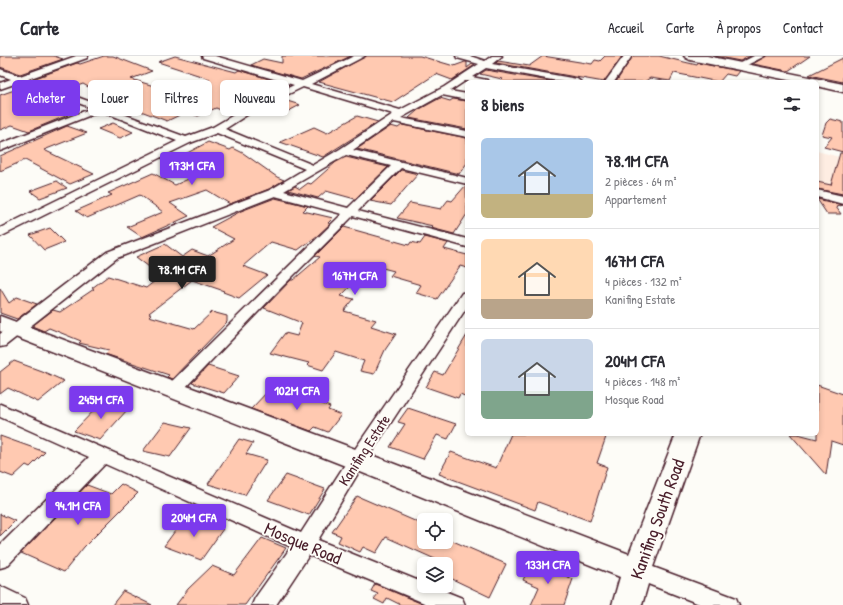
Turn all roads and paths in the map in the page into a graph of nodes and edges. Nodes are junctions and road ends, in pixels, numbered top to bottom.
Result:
1 (84, 56) edge
2 (206, 56) edge
3 (361, 56) edge
4 (460, 56) edge
5 (498, 56) edge
6 (628, 56) edge
7 (690, 56) edge
8 (761, 56) edge
9 (485, 65) junction
10 (738, 66) junction
11 (0, 72) edge
12 (464, 78) junction
13 (18, 80) joint
14 (474, 80) edge
15 (566, 80) edge
16 (610, 80) edge
17 (806, 80) edge
18 (12, 82) edge
19 (819, 83) edge
20 (302, 84) junction
21 (0, 86) edge
22 (843, 88) edge
23 (441, 92) junction
24 (465, 97) edge
25 (88, 113) edge
26 (122, 116) edge
27 (397, 116) junction
28 (217, 129) junction
29 (465, 133) edge
30 (186, 141) junction
31 (0, 148) edge
32 (344, 151) junction
33 (399, 164) junction
34 (314, 169) junction
35 (465, 180) edge
36 (274, 192) junction
37 (819, 194) edge
38 (843, 200) edge
39 (350, 212) junction
40 (0, 233) edge
41 (465, 242) edge
42 (465, 299) edge
43 (6, 331) edge
44 (174, 389) junction
45 (0, 410) edge
46 (687, 436) edge
47 (102, 456) junction
48 (357, 460) junction
49 (305, 544) junction
50 (0, 559) edge
51 (637, 570) junction
52 (0, 596) edge
53 (17, 605) edge
54 (263, 605) edge
55 (454, 605) edge
56 (627, 605) edge
57 (728, 605) edge

1 - 13 street
2 - 20 street
3 - 20 street
4 - 9 street
5 - 9 street
6 - 16 street
7 - 10 street
8 - 10 street
9 - 12 street
9 - 15 street
10 - 17 street
11 - 13 street
12 - 14 street
12 - 23 street
18 - 21 street
19 - 22 street
20 - 27 street
20 - 28 street
23 - 24 street
23 - 27 street
25 - 31 street
26 - 30 street
27 - 29 street
27 - 32 street
28 - 30 street
28 - 34 street
30 - 40 street
32 - 33 street
32 - 34 street
33 - 35 street
33 - 39 street
34 - 36 street
36 - 39 street
36 - 43 street
37 - 38 street
39 - 41 street
39 - 44 street
42 - 48 street, Kanifing Estate
43 - 44 street
44 - 48 street
45 - 47 street, Mosque Road
46 - 51 street, Kanifing South Road
47 - 49 street, Mosque Road
47 - 50 street
48 - 49 street, Kanifing Estate
48 - 51 street
49 - 54 street, Kanifing Estate
49 - 55 street, Mosque Road
51 - 56 street, Kanifing South Road
51 - 57 street
52 - 53 street

